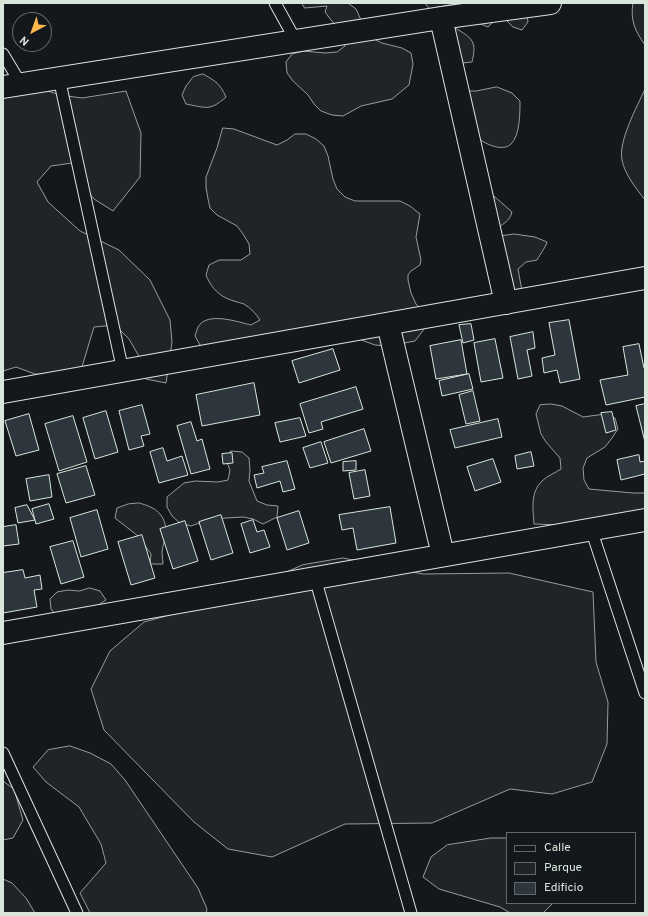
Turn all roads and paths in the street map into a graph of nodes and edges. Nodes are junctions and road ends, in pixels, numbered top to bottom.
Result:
1 (275, 3) edge
2 (550, 3) edge
3 (441, 18) junction
4 (296, 41) junction
5 (3, 54) edge
6 (59, 78) junction
7 (12, 86) edge
8 (645, 278) edge
9 (506, 303) junction
10 (388, 324) junction
11 (123, 371) junction
12 (3, 392) edge
13 (645, 520) edge
14 (591, 529) junction
15 (442, 555) junction
16 (315, 578) junction
17 (3, 633) edge
18 (645, 693) edge
19 (3, 753) edge
20 (77, 913) edge
21 (411, 913) edge

1 - 4 lane
2 - 3 street
3 - 4 street
3 - 9 street
4 - 6 street
5 - 7 lane
6 - 7 street
6 - 11 lane
8 - 9 street
9 - 10 street
10 - 11 street
10 - 15 street
11 - 12 street
13 - 14 street
14 - 15 street
14 - 18 lane
15 - 16 street
16 - 17 street
16 - 21 lane
19 - 20 lane

